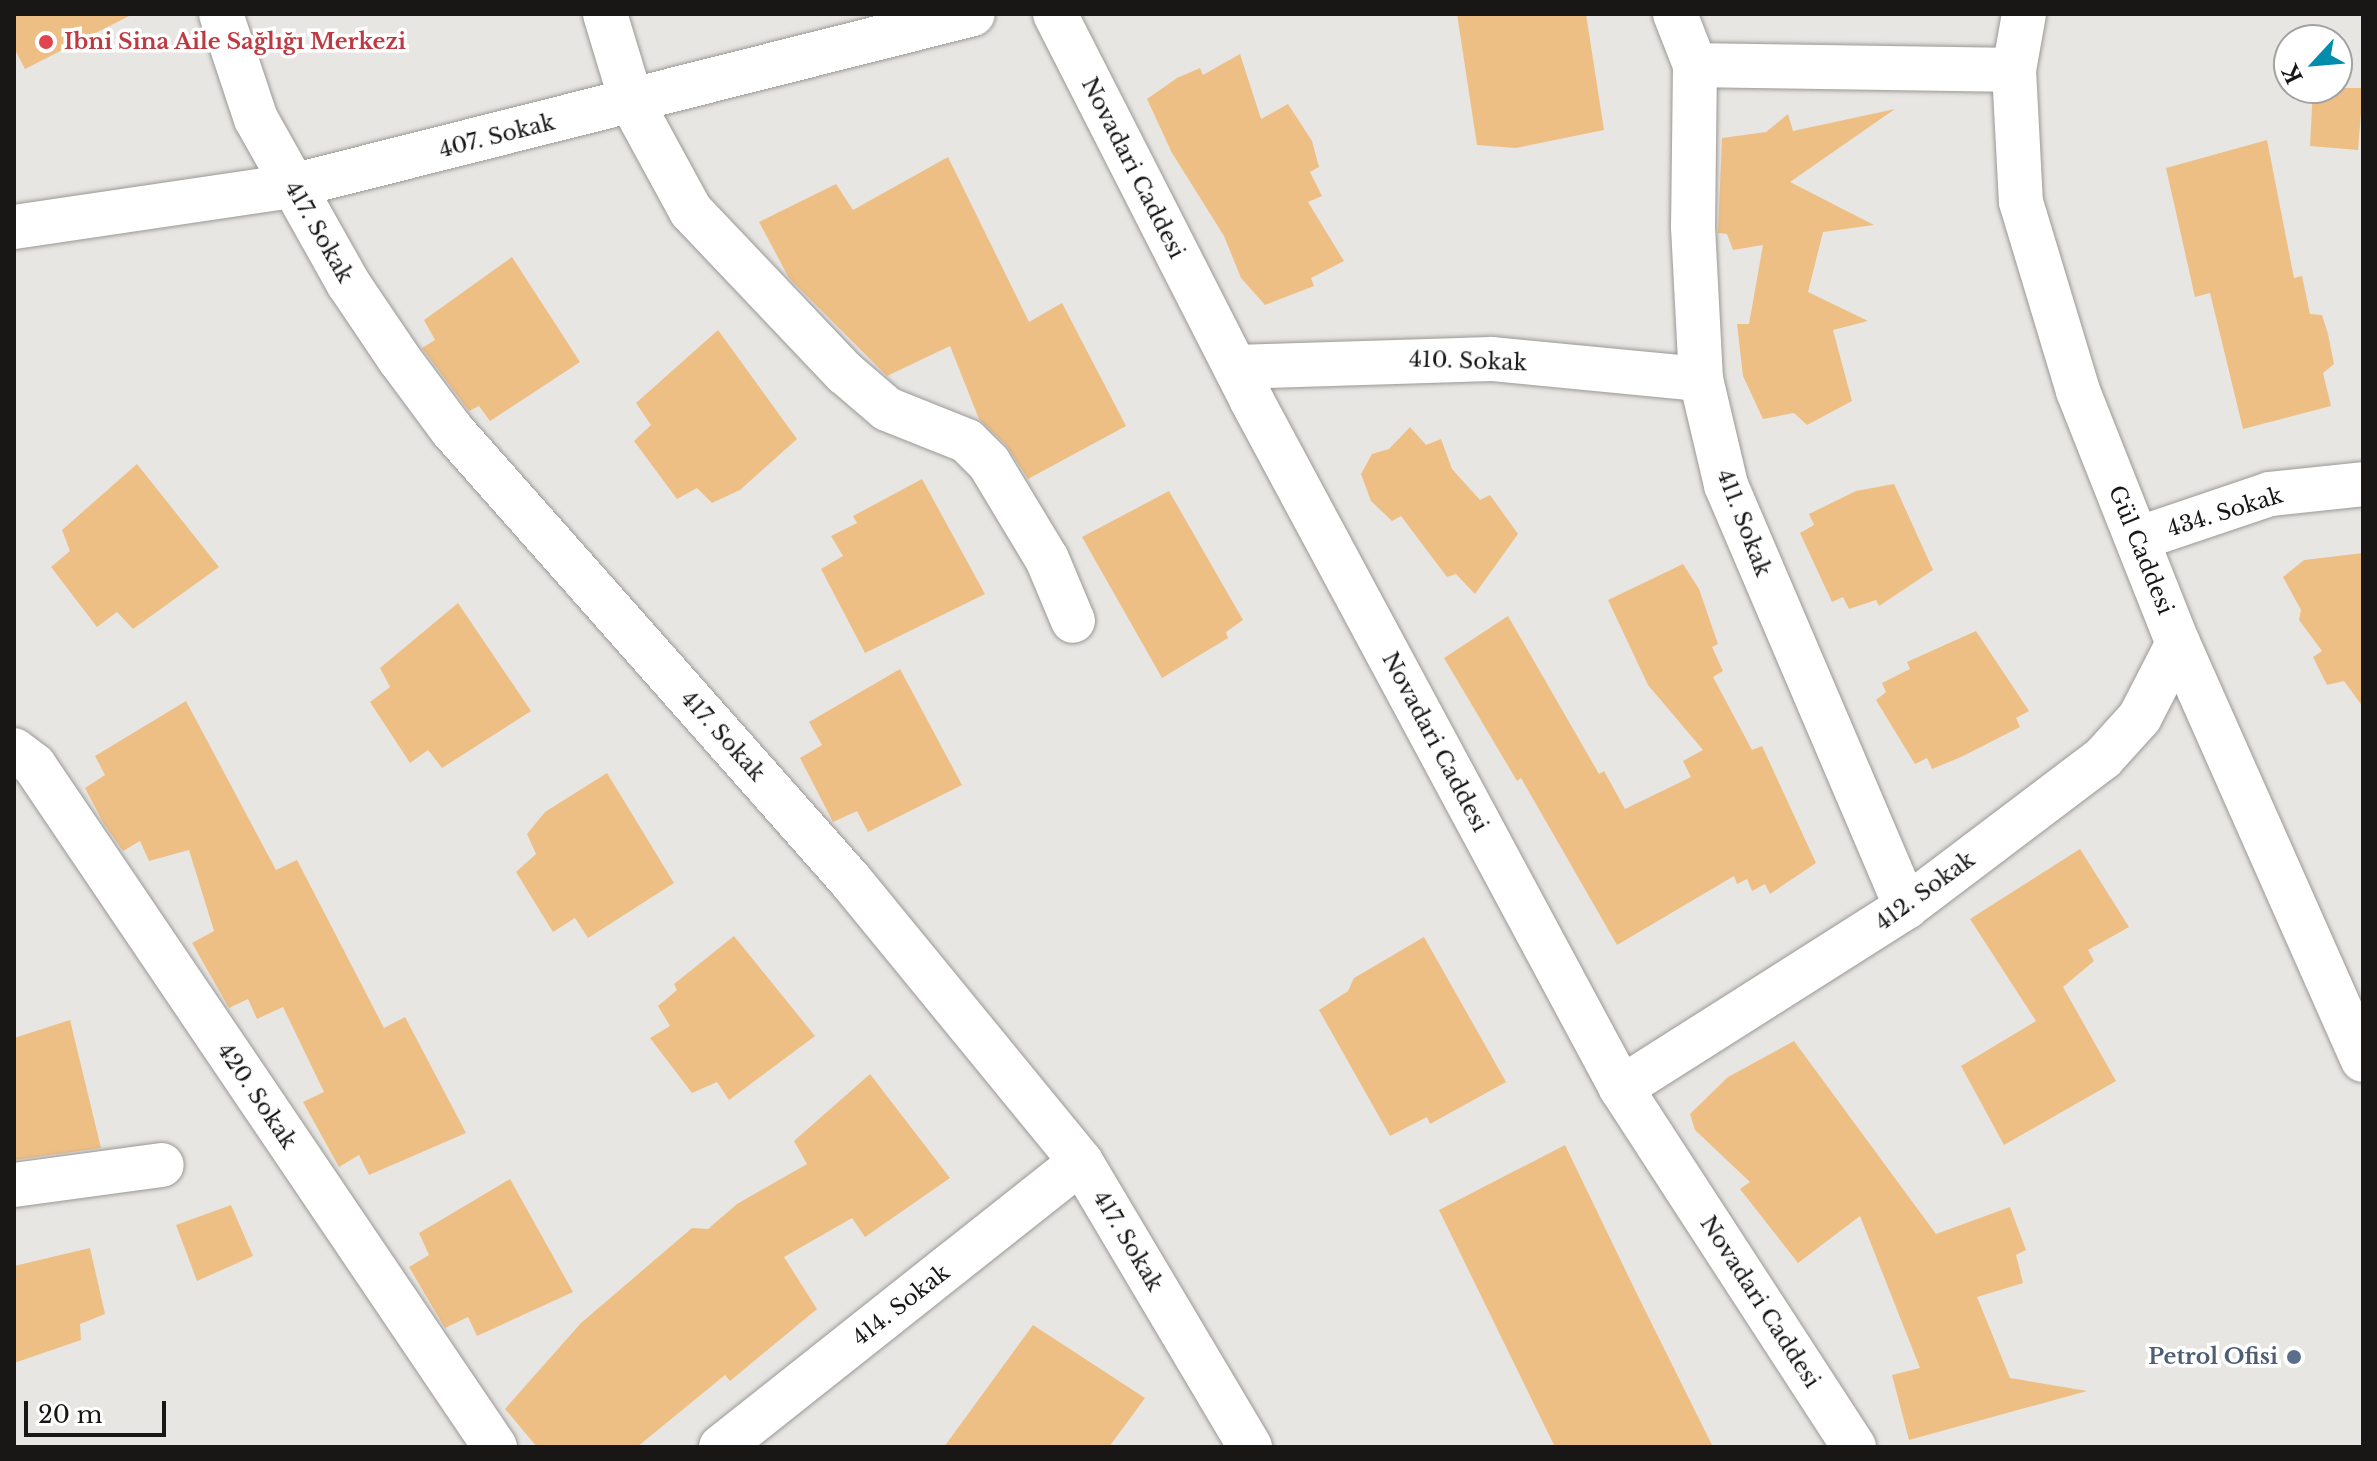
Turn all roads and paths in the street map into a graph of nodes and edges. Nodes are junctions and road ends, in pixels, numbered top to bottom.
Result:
1 (221, 14) edge
2 (605, 14) edge
3 (973, 14) edge
4 (1055, 14) edge
5 (1675, 14) edge
6 (2024, 14) edge
7 (1695, 65) junction
8 (2014, 70) junction
9 (632, 103) junction
10 (292, 186) junction
11 (14, 227) edge
12 (1235, 367) junction
13 (1701, 379) junction
14 (2363, 484) edge
15 (2137, 539) junction
16 (1073, 621) dead end
17 (2178, 643) junction
18 (14, 750) edge
19 (1906, 907) junction
20 (2363, 1060) edge
21 (1621, 1088) junction
22 (1081, 1162) junction
23 (162, 1165) dead end
24 (14, 1185) edge
25 (495, 1447) edge
26 (721, 1447) edge
27 (1250, 1447) edge
28 (1854, 1447) edge

1 - 10 street, 417. Sokak
2 - 9 street
3 - 9 street, 407. Sokak
4 - 12 street, Novadari Caddesi
5 - 7 street, 411. Sokak
6 - 8 street, Gül Caddesi
7 - 8 street
7 - 13 street, 411. Sokak
8 - 15 street, Gül Caddesi
9 - 10 street, 407. Sokak
9 - 16 street
10 - 11 street, 407. Sokak
10 - 22 street, 417. Sokak
12 - 13 street, 410. Sokak
12 - 21 street, Novadari Caddesi
13 - 19 street, 411. Sokak
14 - 15 street, 434. Sokak
15 - 17 street, Gül Caddesi
17 - 19 street, 412. Sokak
17 - 20 street, Gül Caddesi
18 - 25 street, 420. Sokak
19 - 21 street, 412. Sokak
21 - 28 street, Novadari Caddesi
22 - 26 street, 414. Sokak
22 - 27 street, 417. Sokak
23 - 24 street

